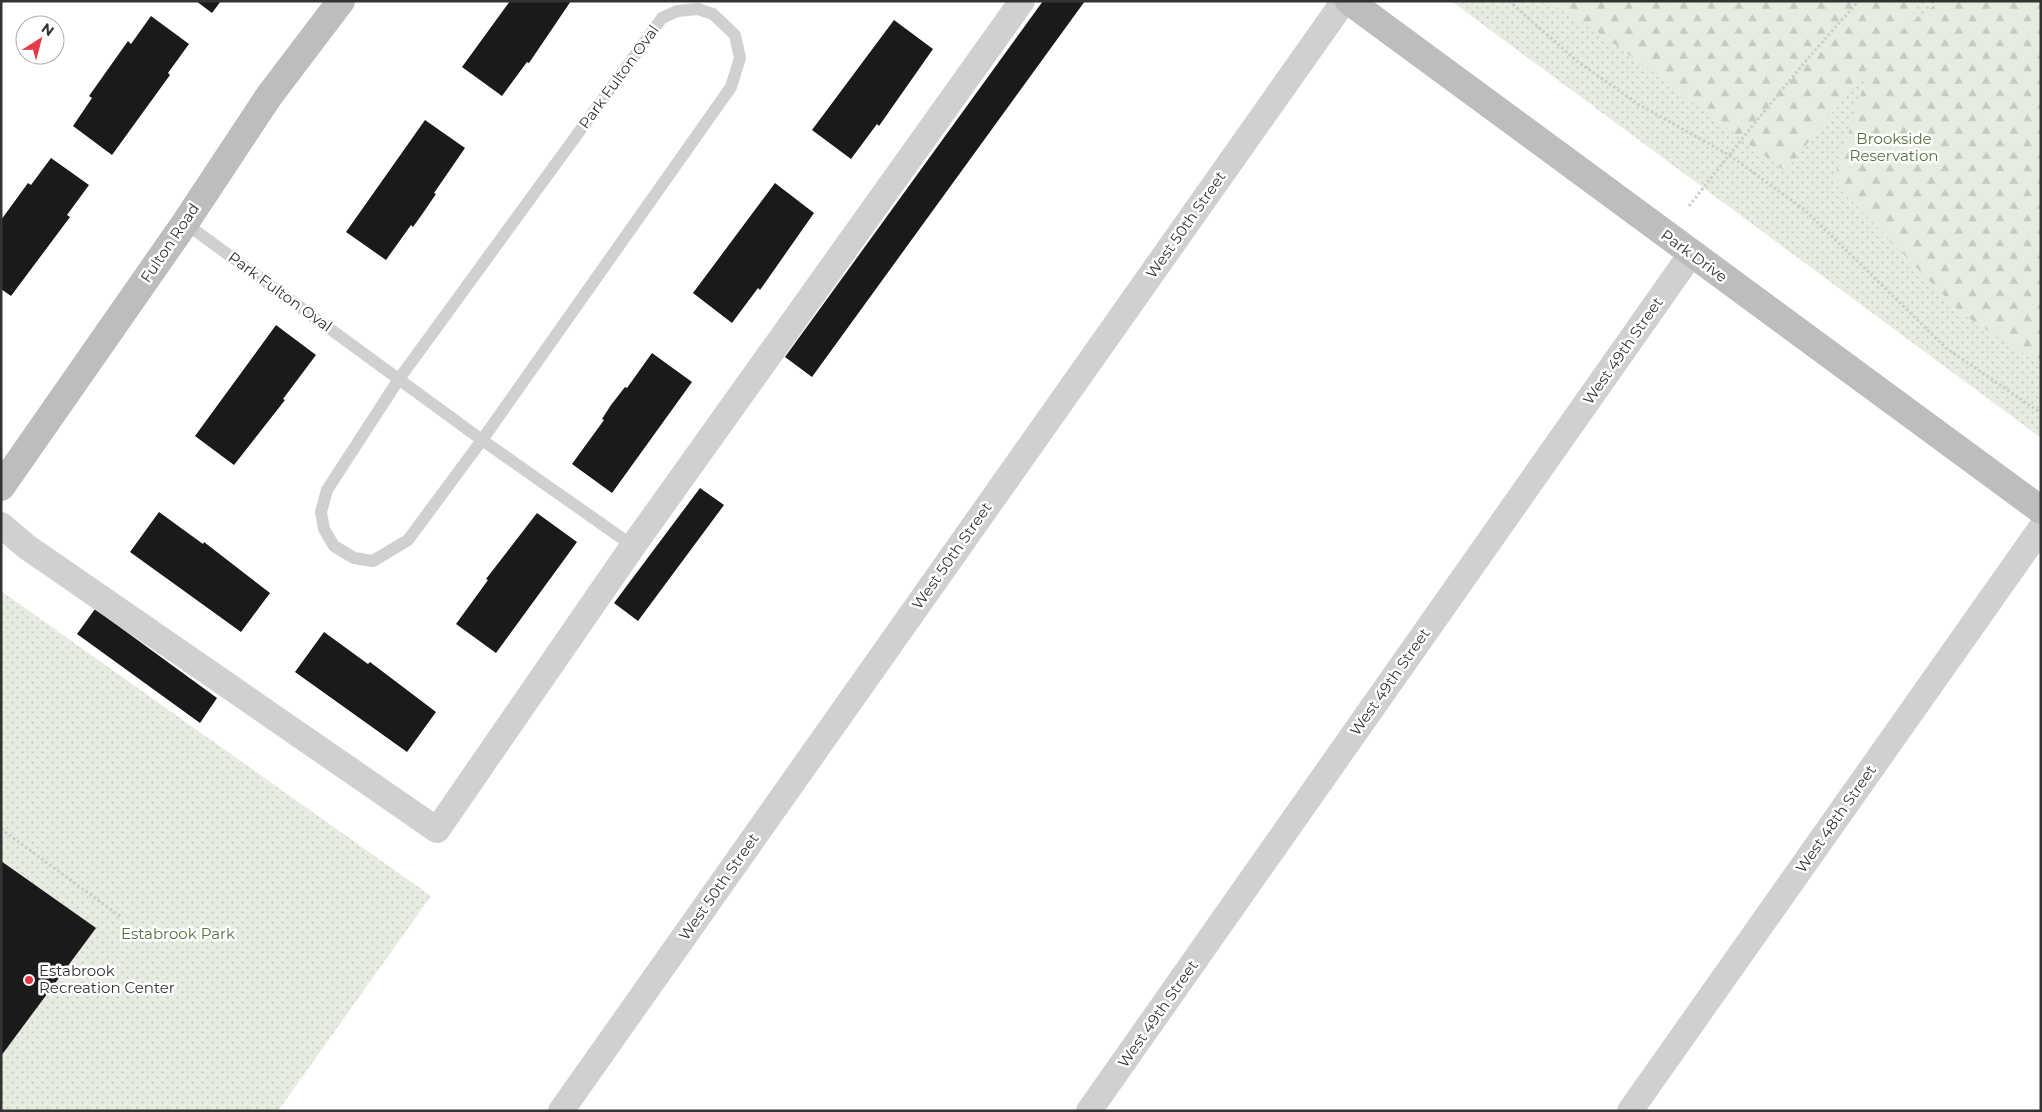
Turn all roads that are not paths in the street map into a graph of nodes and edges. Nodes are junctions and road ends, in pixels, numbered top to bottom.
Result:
1 (341, 1) edge
2 (1022, 1) edge
3 (1344, 1) edge
4 (1349, 1) edge
5 (185, 223) junction
6 (1691, 254) junction
7 (399, 379) junction
8 (482, 440) junction
9 (1, 487) edge
10 (2041, 510) edge
11 (1, 525) edge
12 (2041, 528) edge
13 (633, 546) junction
14 (561, 1111) edge
15 (1089, 1111) edge
16 (1630, 1111) edge

1 - 5 main road, Fulton Road
2 - 13 street
3 - 14 street, West 50th Street
4 - 6 main road, Park Drive
5 - 7 lane, Park Fulton Oval
5 - 9 main road, Fulton Road
6 - 10 main road, Park Drive
6 - 15 street, West 49th Street
7 - 8 lane, Park Fulton Oval
7 - 8 lane, Park Fulton Oval
7 - 8 lane, Park Fulton Oval
8 - 13 lane, Park Fulton Oval
11 - 13 street
12 - 16 street, West 48th Street

